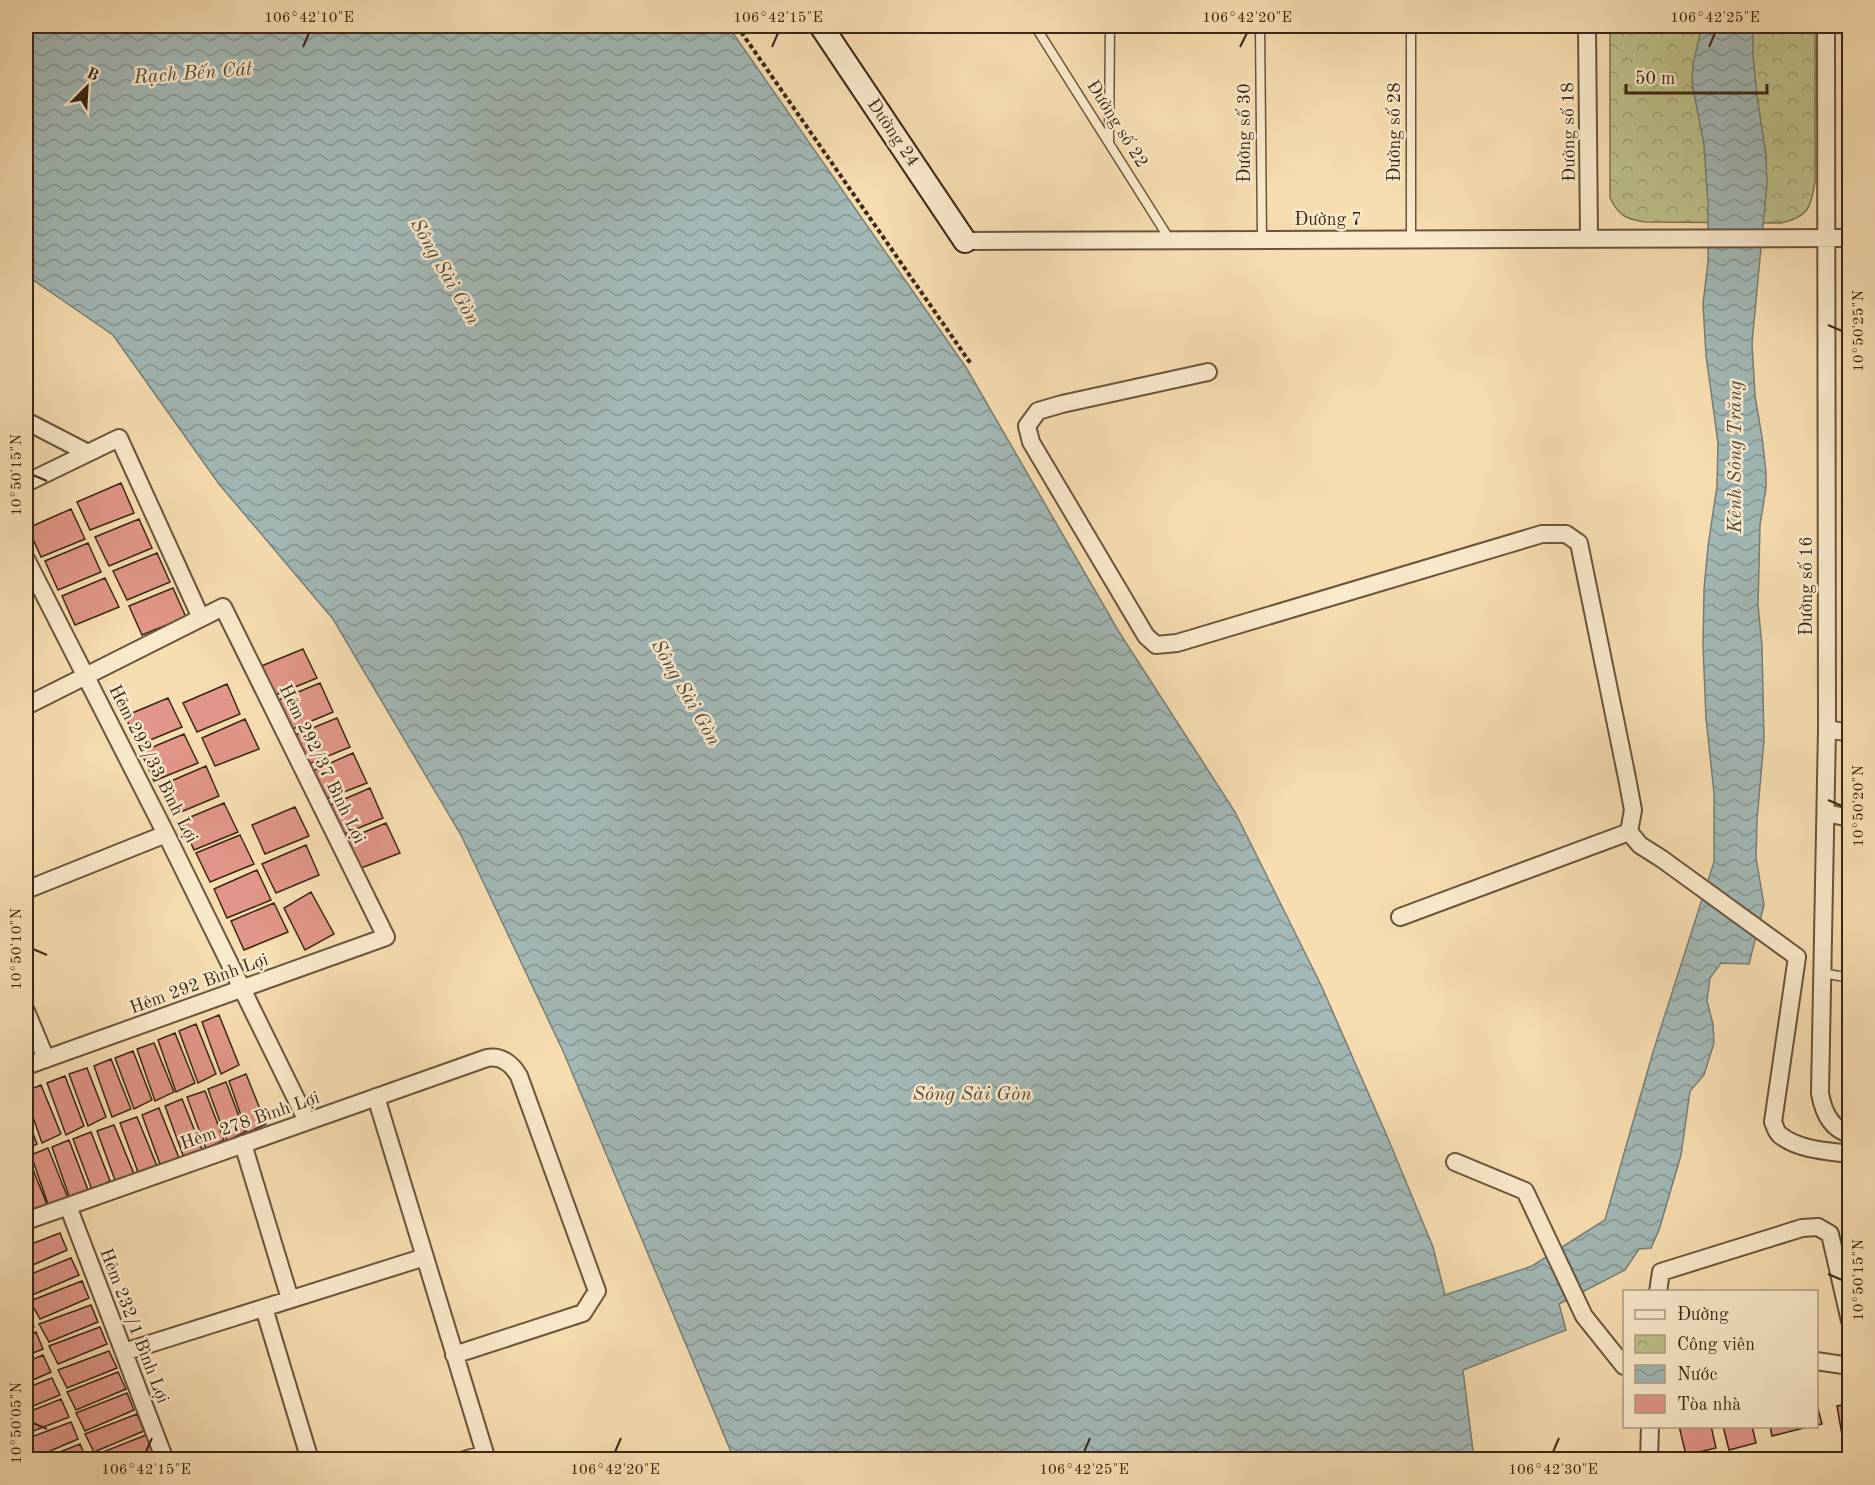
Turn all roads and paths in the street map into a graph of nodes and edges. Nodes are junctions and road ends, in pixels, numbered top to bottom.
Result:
1 (737, 26) edge
2 (821, 26) edge
3 (1035, 26) edge
4 (1110, 26) edge
5 (1260, 26) edge
6 (1411, 26) edge
7 (1587, 26) edge
8 (1826, 26) edge
9 (1109, 142) junction
10 (1589, 238) junction
11 (1826, 238) junction
12 (1850, 238) edge
13 (1411, 239) junction
14 (1170, 240) junction
15 (1262, 240) junction
16 (965, 241) joint
17 (970, 364) dead end
18 (1208, 372) dead end
19 (26, 421) edge
20 (86, 452) junction
21 (26, 483) edge
22 (26, 559) edge
23 (201, 618) junction
24 (87, 676) junction
25 (26, 705) edge
26 (1827, 729) junction
27 (1850, 733) edge
28 (1826, 813) junction
29 (1850, 818) edge
30 (1629, 832) junction
31 (166, 834) junction
32 (26, 890) edge
33 (1400, 917) dead end
34 (386, 938) joint
35 (1823, 973) junction
36 (1850, 978) edge
37 (243, 989) junction
38 (26, 1011) edge
39 (46, 1059) junction
40 (26, 1066) edge
41 (376, 1097) junction
42 (307, 1121) junction
43 (1850, 1134) edge
44 (243, 1144) junction
45 (1850, 1154) edge
46 (1455, 1162) dead end
47 (68, 1206) junction
48 (26, 1221) edge
49 (425, 1257) junction
50 (1658, 1290) edge
51 (290, 1299) junction
52 (264, 1308) junction
53 (1850, 1321) edge
54 (124, 1352) junction
55 (454, 1355) junction
56 (1818, 1361) edge
57 (1623, 1365) edge
58 (1850, 1366) edge
59 (1650, 1428) edge
60 (486, 1457) edge
61 (165, 1460) edge
62 (310, 1460) edge
63 (464, 1460) edge
64 (1649, 1460) edge

1 - 17 path
2 - 16 street, Đường 24
3 - 9 lane, Đường số 22
4 - 9 lane
5 - 15 lane, Đường số 30
6 - 13 lane, Đường số 28
7 - 10 street, Đường số 18
8 - 11 street, Đường số 16
9 - 14 lane, Đường số 22
10 - 11 street, Đường 7
10 - 13 street, Đường 7
11 - 12 street, Đường 7
11 - 26 street, Đường số 16
13 - 15 street, Đường 7
14 - 15 street, Đường 7
14 - 16 street, Đường 7
18 - 30 street
19 - 20 street
20 - 21 street
20 - 23 street
22 - 24 street, Hẻm 292/33 Bình Lợi
23 - 24 street
23 - 34 street, Hẻm 292/37 Bình Lợi
24 - 25 street
24 - 31 street, Hẻm 292/33 Bình Lợi
26 - 27 street
26 - 28 street, Đường số 16
28 - 29 street
28 - 35 street, Đường số 16
30 - 33 street
30 - 45 street
31 - 32 street
31 - 37 street, Hẻm 292/33 Bình Lợi
34 - 37 street, Hẻm 292 Bình Lợi
35 - 36 lane
35 - 43 street, Đường số 16
37 - 39 street, Hẻm 292 Bình Lợi
37 - 42 street, Hẻm 292/33 Bình Lợi
38 - 39 street
39 - 40 street, Hẻm 292 Bình Lợi
41 - 42 street, Hẻm 278 Bình Lợi
41 - 49 street
41 - 55 street, Hẻm 278 Bình Lợi
42 - 44 street, Hẻm 278 Bình Lợi
44 - 47 street, Hẻm 278 Bình Lợi
44 - 51 street
46 - 57 street
47 - 48 street, Hẻm 278 Bình Lợi
47 - 54 street, Hẻm 232/1 Bình Lợi
49 - 51 street
49 - 55 street
50 - 53 street
51 - 52 street
52 - 54 street
52 - 62 street
54 - 61 street, Hẻm 232/1 Bình Lợi
55 - 60 street
56 - 58 street
59 - 64 street
60 - 63 street

